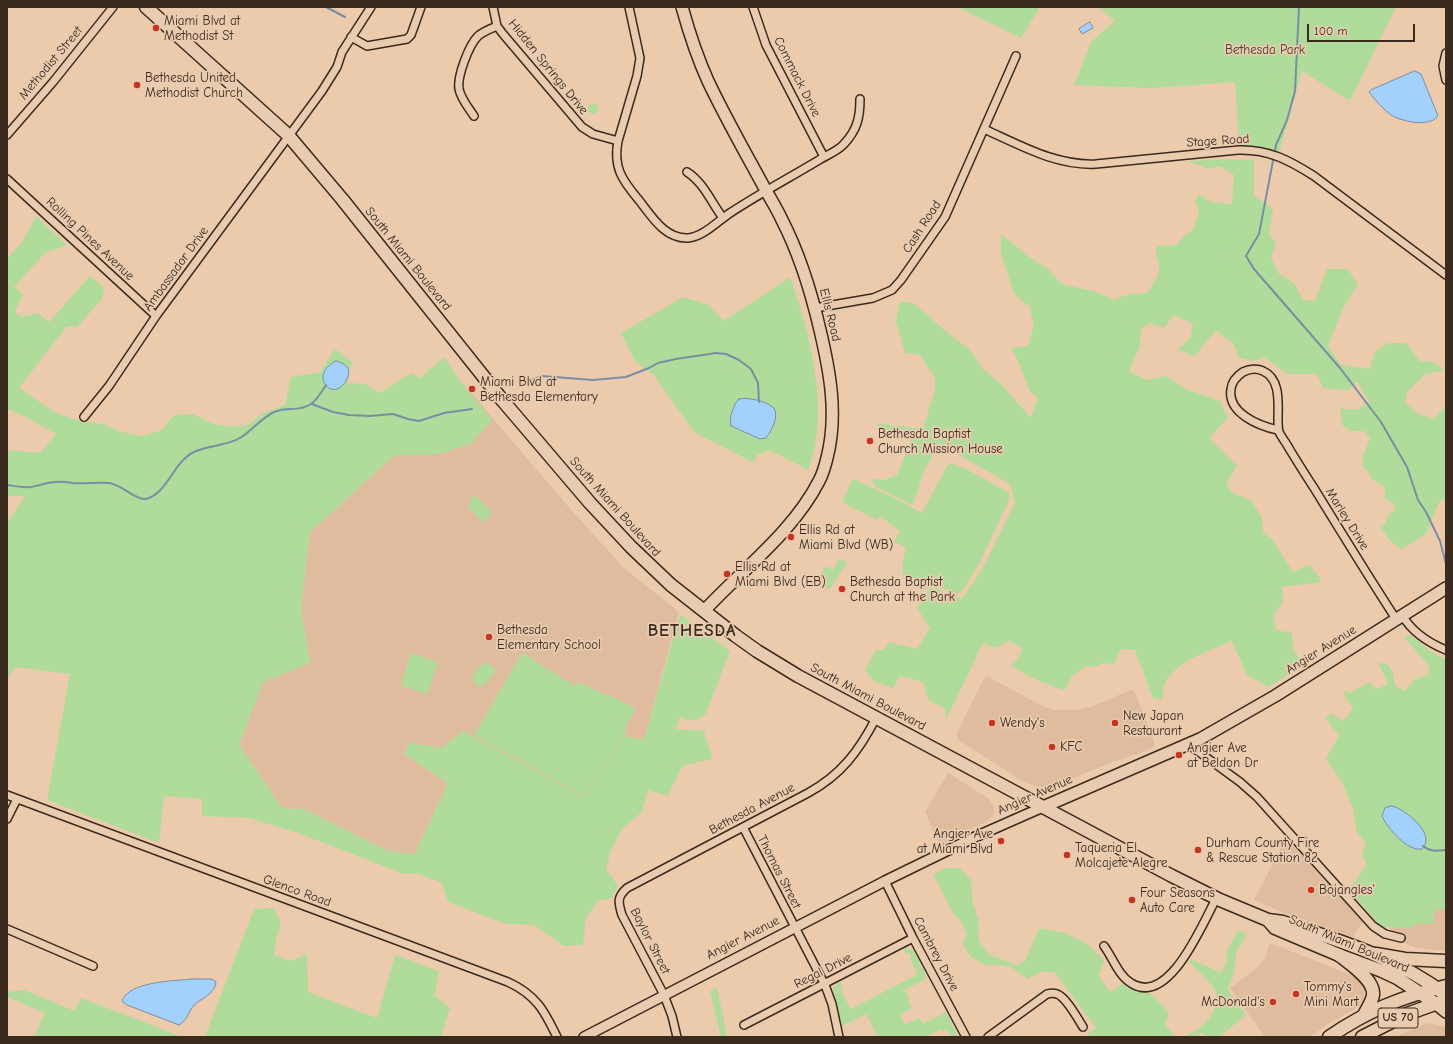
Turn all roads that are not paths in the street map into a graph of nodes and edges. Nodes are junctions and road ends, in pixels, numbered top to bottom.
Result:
1 (113, 7) edge
2 (146, 7) edge
3 (371, 7) edge
4 (422, 7) edge
5 (492, 7) edge
6 (629, 7) edge
7 (682, 7) edge
8 (753, 7) edge
9 (497, 26) junction
10 (352, 37) junction
11 (1446, 53) edge
12 (1016, 56) dead end
13 (1446, 80) edge
14 (860, 99) dead end
15 (474, 116) dead end
16 (984, 130) junction
17 (7, 135) edge
18 (288, 135) junction
19 (618, 141) junction
20 (824, 157) junction
21 (687, 172) dead end
22 (7, 179) edge
23 (766, 190) junction
24 (723, 218) junction
25 (1446, 275) edge
26 (815, 308) junction
27 (156, 316) junction
28 (84, 418) dead end
29 (1278, 430) junction
30 (1446, 588) edge
31 (704, 611) junction
32 (1400, 617) junction
33 (1446, 650) edge
34 (876, 718) junction
35 (1188, 744) junction
36 (7, 795) edge
37 (16, 799) junction
38 (1044, 807) junction
39 (7, 819) edge
40 (743, 827) junction
41 (885, 881) junction
42 (620, 897) joint
43 (1216, 899) junction
44 (1268, 920) junction
45 (795, 927) junction
46 (7, 929) edge
47 (913, 938) junction
48 (1401, 938) dead end
49 (1104, 946) dead end
50 (1376, 954) junction
51 (1339, 955) junction
52 (1446, 961) edge
53 (93, 966) dead end
54 (824, 984) junction
55 (1443, 990) edge
56 (1420, 992) junction
57 (664, 995) junction
58 (1441, 1002) edge
59 (1446, 1012) edge
60 (1364, 1015) junction
61 (744, 1025) dead end
62 (1084, 1027) dead end
63 (557, 1037) edge
64 (584, 1037) edge
65 (677, 1037) edge
66 (839, 1037) edge
67 (966, 1037) edge
68 (988, 1037) edge
69 (1329, 1037) edge
70 (1362, 1037) edge

1 - 17 street, Methodist Street
2 - 18 main road, South Miami Boulevard
3 - 10 street, Ambassador Drive
4 - 10 street
5 - 9 street, Hidden Springs Drive
6 - 19 street
7 - 23 main road, Ellis Road
8 - 20 street, Commack Drive
9 - 15 street
9 - 19 street, Hidden Springs Drive
10 - 18 street, Ambassador Drive
11 - 13 street
12 - 16 street, Cash Road
14 - 20 street
16 - 25 street, Stage Road
16 - 26 street, Cash Road
18 - 27 street, Ambassador Drive
18 - 31 main road, South Miami Boulevard
19 - 24 street
20 - 23 street
21 - 24 street
22 - 27 street, Rolling Pines Avenue
23 - 24 street
23 - 26 main road, Ellis Road
26 - 31 main road, Ellis Road
27 - 28 street, Ambassador Drive
29 - 29 street
29 - 32 street, Marley Drive
30 - 32 main road, Angier Avenue
31 - 34 main road, South Miami Boulevard
32 - 33 street, Marley Drive
32 - 35 main road, Angier Avenue
34 - 38 main road, South Miami Boulevard
34 - 40 street, Bethesda Avenue
35 - 38 main road, Angier Avenue
35 - 48 street
36 - 37 street, Glenco Road
37 - 39 street
37 - 63 street, Glenco Road
38 - 41 street, Angier Avenue
38 - 43 main road, South Miami Boulevard
40 - 42 street, Bethesda Avenue
40 - 45 street, Thomas Street
41 - 45 street, Angier Avenue
41 - 47 street, Cambrey Drive
42 - 57 street, Baylor Street
43 - 44 main road, South Miami Boulevard
43 - 49 street
44 - 50 main road, South Miami Boulevard
44 - 51 main road, South Miami Boulevard
45 - 54 street, Thomas Street
45 - 57 street, Angier Avenue
46 - 53 street
47 - 54 street, Regal Drive
47 - 67 street, Cambrey Drive
50 - 52 main road
50 - 55 main road, South Miami Boulevard
51 - 56 main road, South Miami Boulevard
51 - 60 main road
54 - 61 street, Regal Drive
54 - 66 street, Thomas Street
55 - 56 main road, South Miami Boulevard / US 70
56 - 58 main road, South Miami Boulevard
56 - 60 main road, US 70
57 - 64 street, Angier Avenue
57 - 65 street, Baylor Street
58 - 59 main road
58 - 70 main road, US 70
60 - 69 main road, US 70
62 - 68 street

